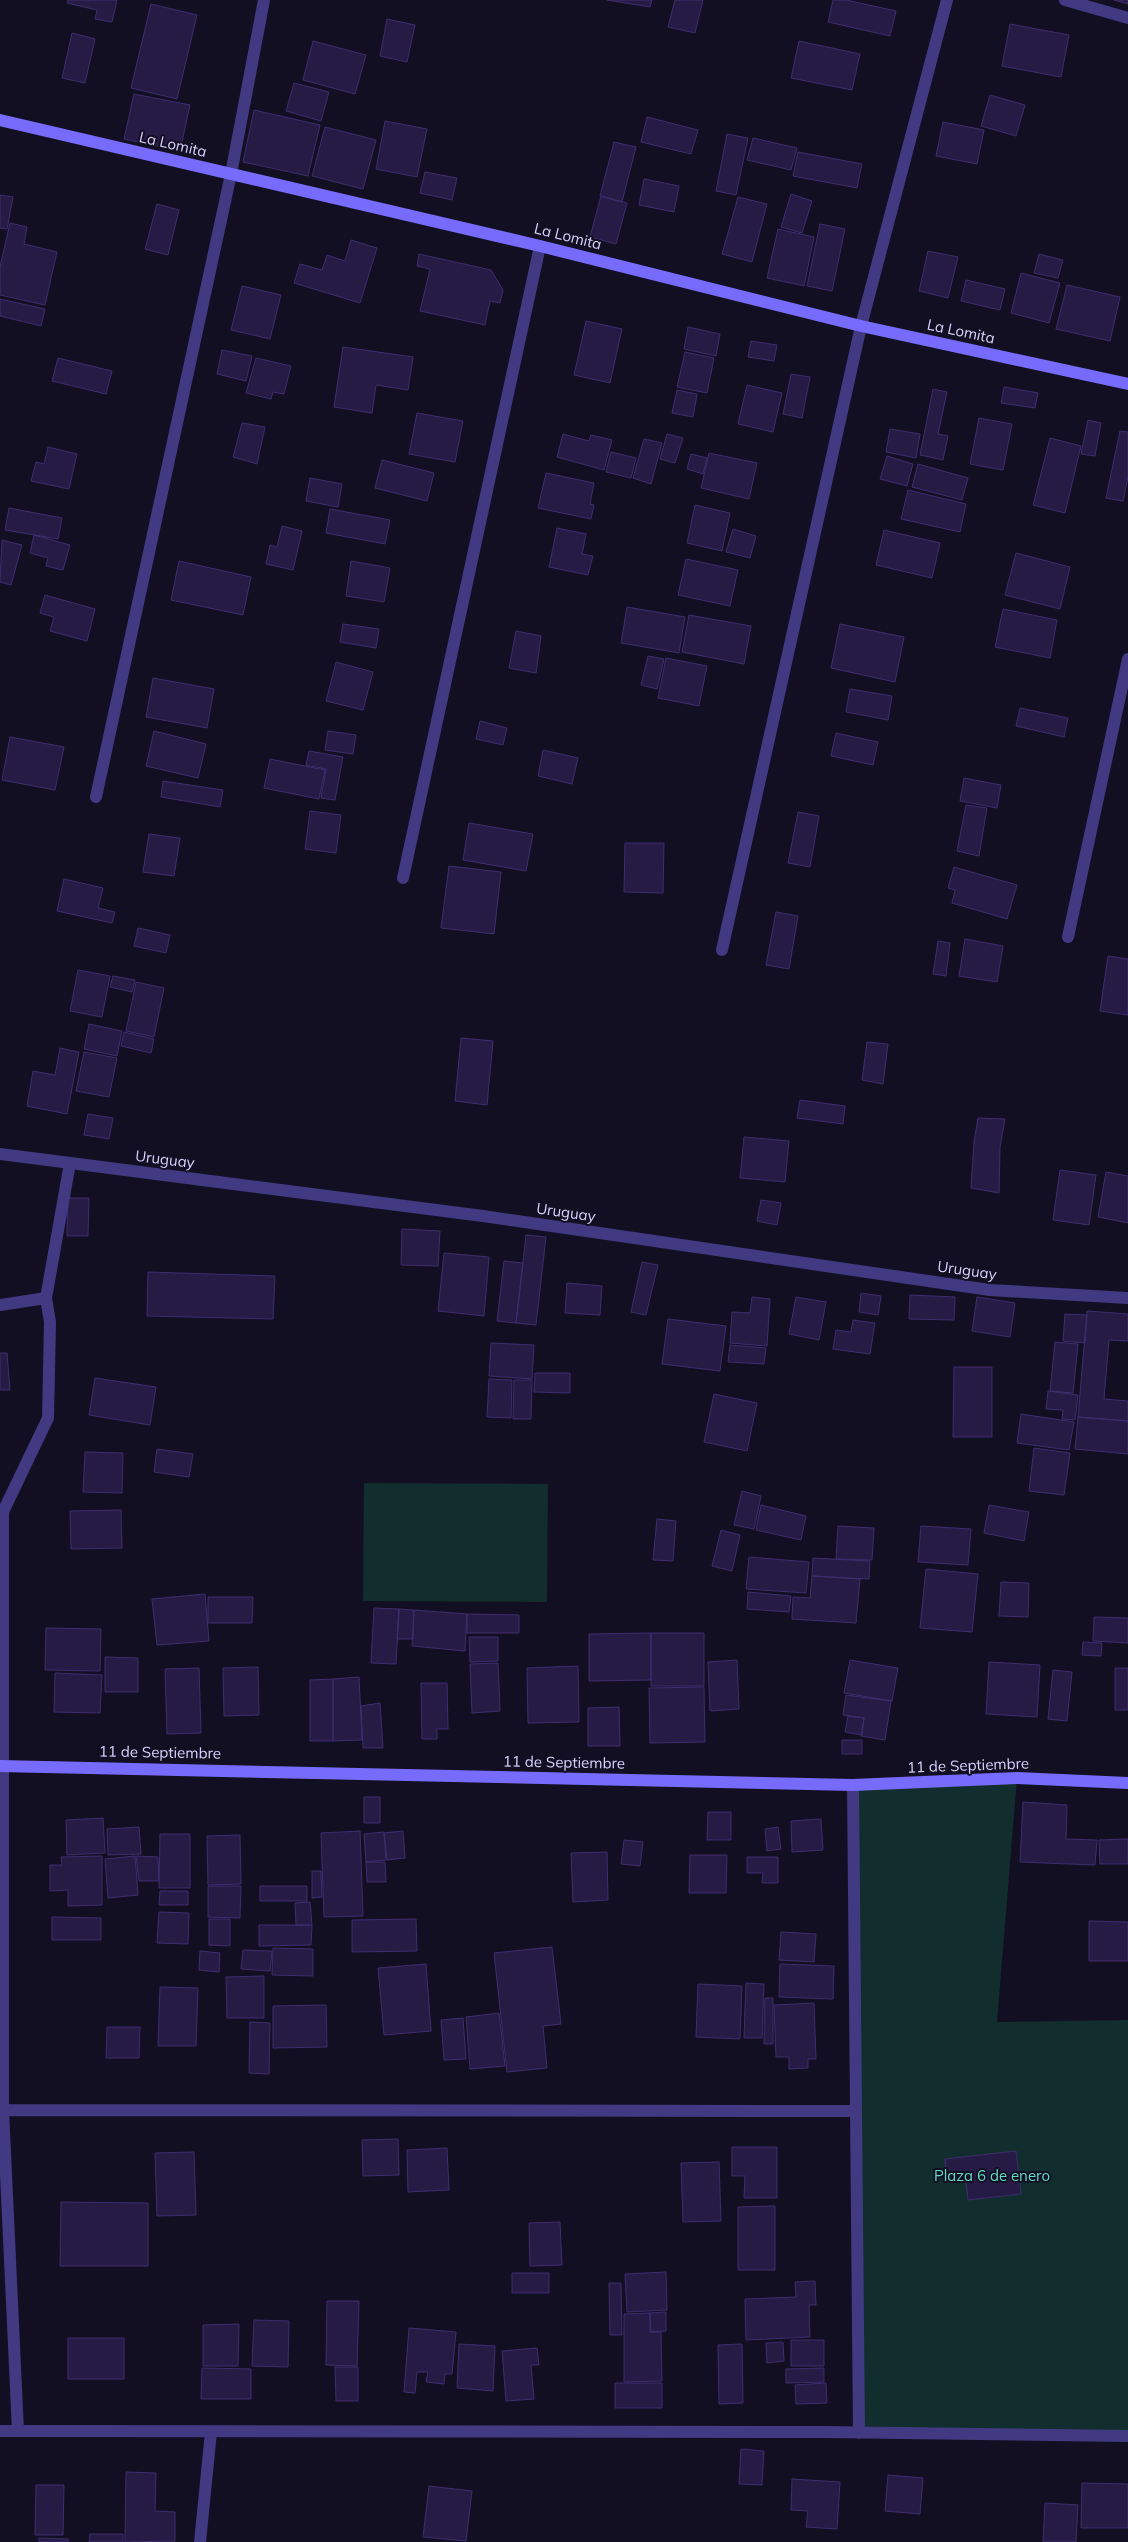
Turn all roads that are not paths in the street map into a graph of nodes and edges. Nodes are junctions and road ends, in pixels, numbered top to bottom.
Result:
1 (264, 0) edge
2 (947, 0) edge
3 (1065, 0) edge
4 (1128, 18) edge
5 (0, 120) edge
6 (231, 174) junction
7 (540, 246) junction
8 (861, 326) junction
9 (1128, 384) edge
10 (1128, 659) edge
11 (96, 797) dead end
12 (403, 878) dead end
13 (1068, 937) dead end
14 (722, 950) dead end
15 (0, 1154) edge
16 (70, 1163) junction
17 (46, 1298) junction
18 (1128, 1298) edge
19 (0, 1305) edge
20 (1, 1766) edge
21 (1128, 1783) edge
22 (854, 1785) junction
23 (1, 2110) edge
24 (855, 2111) junction
25 (0, 2431) edge
26 (18, 2431) junction
27 (211, 2432) junction
28 (858, 2433) junction
29 (1128, 2436) edge
30 (200, 2542) edge

1 - 6 street
2 - 8 street
3 - 4 street
5 - 6 street, La Lomita
6 - 7 street, La Lomita
6 - 11 street
7 - 8 street, La Lomita
7 - 12 street
8 - 9 street, La Lomita
8 - 14 street
10 - 13 street
15 - 16 street, Uruguay
16 - 17 street
16 - 18 street, Uruguay
17 - 19 street
17 - 20 street
20 - 22 street, 11 de Septiembre
20 - 23 street
21 - 22 street, 11 de Septiembre
22 - 24 street
23 - 24 street
23 - 26 street
24 - 28 street
25 - 26 street
26 - 27 street
27 - 28 street
27 - 30 street
28 - 29 street

